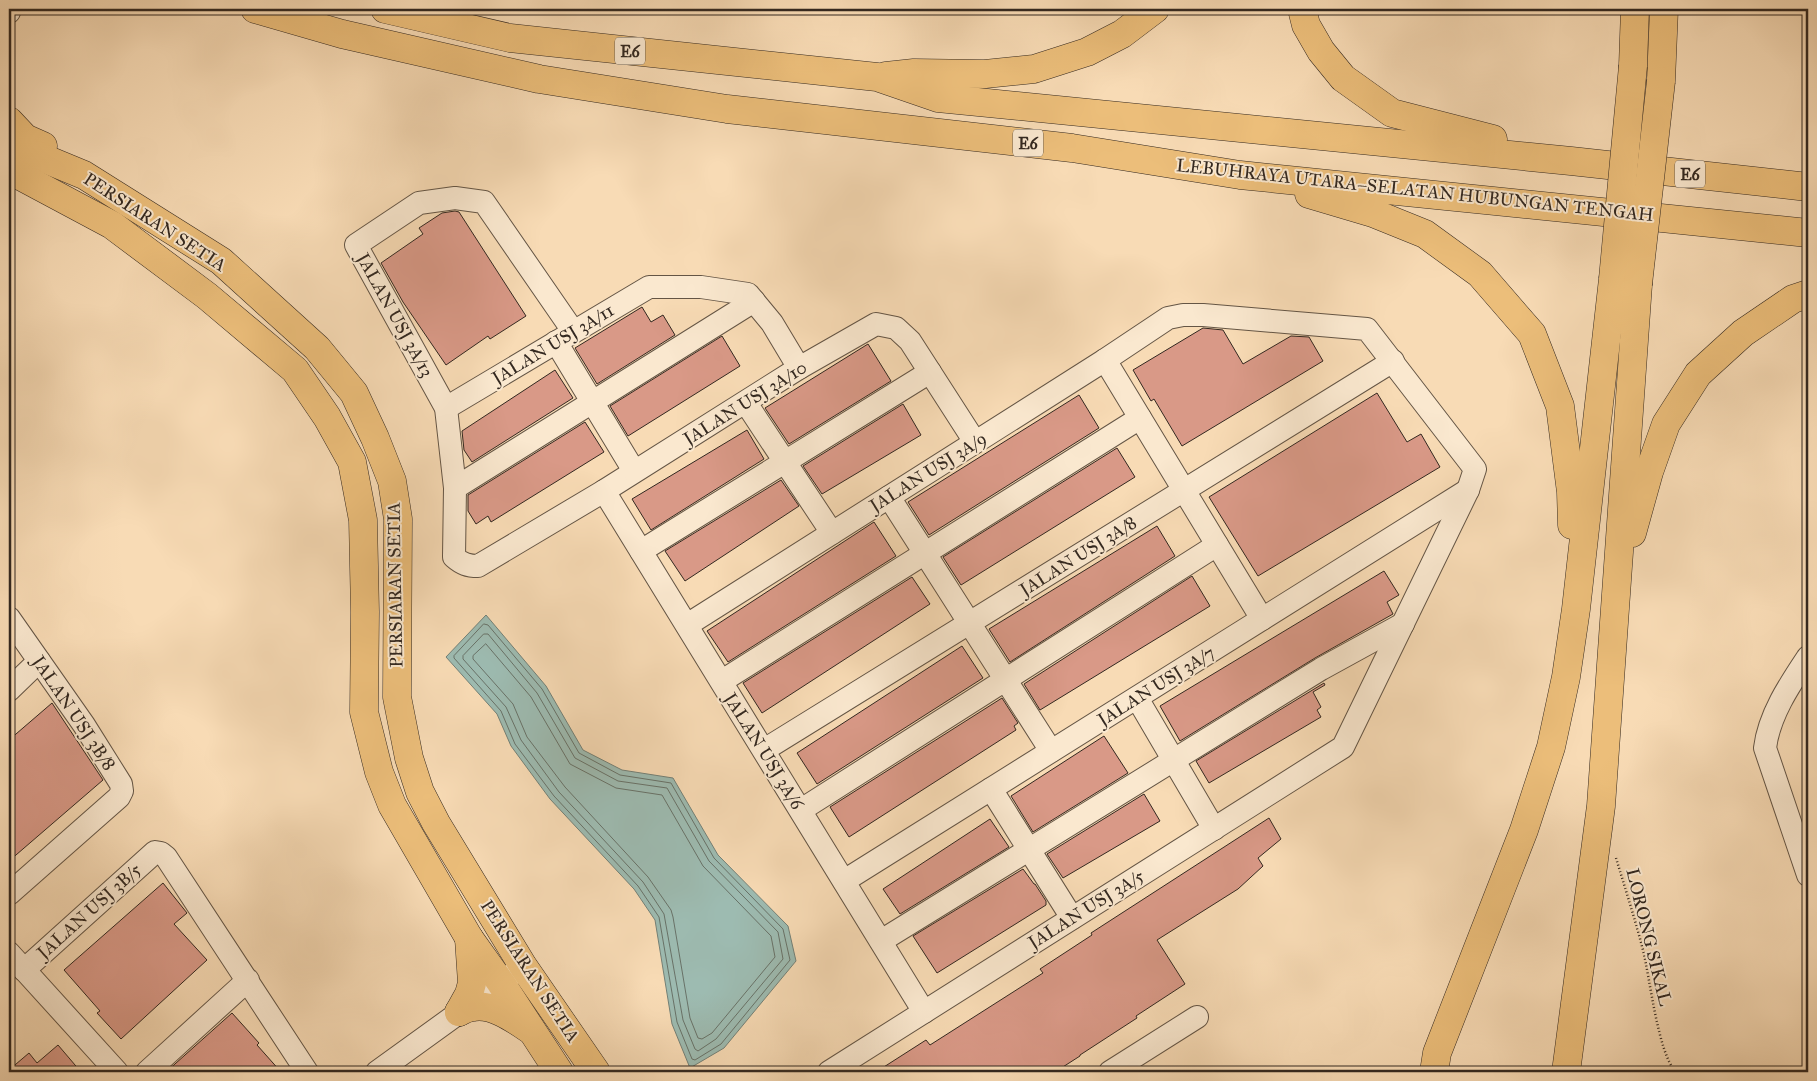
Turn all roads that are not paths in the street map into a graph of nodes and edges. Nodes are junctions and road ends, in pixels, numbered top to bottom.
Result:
1 (10, 9) edge
2 (255, 9) edge
3 (385, 9) edge
4 (1155, 9) edge
5 (1302, 9) edge
6 (1634, 9) edge
7 (1664, 9) edge
8 (9, 12) edge
9 (877, 77) junction
10 (9, 121) edge
11 (9, 144) edge
12 (1571, 161) junction
13 (9, 170) edge
14 (1240, 174) junction
15 (1808, 187) edge
16 (1808, 233) edge
17 (221, 261) junction
18 (1625, 282) junction
19 (1808, 294) edge
20 (754, 301) junction
21 (565, 336) junction
22 (1105, 360) junction
23 (1393, 361) junction
24 (799, 368) junction
25 (930, 372) junction
26 (593, 403) junction
27 (746, 403) junction
28 (446, 408) junction
29 (1140, 418) junction
30 (975, 442) junction
31 (785, 462) junction
32 (634, 472) junction
33 (455, 488) junction
34 (1468, 490) junction
35 (604, 491) junction
36 (1184, 491) junction
37 (889, 497) junction
38 (832, 533) junction
39 (1217, 545) junction
40 (641, 551) junction
41 (925, 553) junction
42 (1576, 609) junction
43 (1614, 613) junction
44 (9, 618) edge
45 (1262, 619) junction
46 (970, 623) junction
47 (1403, 624) junction
48 (687, 625) junction
49 (40, 661) junction
50 (1805, 668) edge
51 (1005, 679) junction
52 (722, 681) junction
53 (9, 690) edge
54 (1136, 698) junction
55 (764, 750) junction
56 (1051, 752) junction
57 (1174, 760) junction
58 (991, 789) junction
59 (801, 810) junction
60 (1797, 815) edge
61 (1214, 829) junction
62 (1029, 850) junction
63 (1808, 875) edge
64 (844, 881) junction
65 (9, 894) edge
66 (1072, 918) junction
67 (469, 938) junction
68 (881, 941) junction
69 (9, 954) edge
70 (523, 966) junction
71 (24, 970) junction
72 (248, 980) junction
73 (501, 983) junction
74 (459, 1012) junction
75 (924, 1012) junction
76 (1197, 1017) dead end
77 (532, 1031) junction
78 (117, 1072) edge
79 (147, 1072) edge
80 (307, 1072) edge
81 (377, 1072) edge
82 (559, 1072) edge
83 (596, 1072) edge
84 (829, 1072) edge
85 (1113, 1072) edge
86 (1434, 1072) edge
87 (1566, 1072) edge

1 - 8 street
2 - 14 main road, LEBUHRAYA UTARA–SELATAN HUBUNGAN TENGAH / E6
3 - 9 main road, E6
4 - 9 main road
5 - 12 main road
6 - 18 main road, bridge
7 - 18 main road, bridge
9 - 12 main road, E6
10 - 17 main road
11 - 17 main road, PERSIARAN SETIA
12 - 15 main road, E6
13 - 67 main road, PERSIARAN SETIA
14 - 16 main road, LEBUHRAYA UTARA–SELATAN HUBUNGAN TENGAH / E6
14 - 42 main road
17 - 70 main road, PERSIARAN SETIA
18 - 42 main road
18 - 43 main road
19 - 43 main road
20 - 21 street, JALAN USJ 3A/11
20 - 24 street, JALAN USJ 3A/11
20 - 26 street
21 - 26 street
21 - 28 street, JALAN USJ 3A/11
21 - 28 street, JALAN USJ 3A/13
22 - 23 street, JALAN USJ 3A/9
22 - 29 street
22 - 30 street, JALAN USJ 3A/9
23 - 34 street
23 - 36 street, JALAN USJ 3A/8
24 - 25 street, JALAN USJ 3A/10
24 - 27 street, JALAN USJ 3A/10
25 - 30 street, JALAN USJ 3A/10
25 - 31 street
26 - 32 street
26 - 33 street
27 - 31 street
27 - 32 street, JALAN USJ 3A/10
28 - 33 street
29 - 36 street
29 - 41 street
30 - 37 street, JALAN USJ 3A/9
31 - 38 street
31 - 40 street
32 - 35 street, JALAN USJ 3A/10
33 - 35 street, JALAN USJ 3A/10
34 - 45 street, JALAN USJ 3A/7
34 - 47 street
35 - 40 street, JALAN USJ 3A/6
36 - 39 street
36 - 46 street, JALAN USJ 3A/8
37 - 38 street, JALAN USJ 3A/9
37 - 41 street
38 - 48 street, JALAN USJ 3A/9
39 - 45 street
39 - 51 street
40 - 48 street, JALAN USJ 3A/6
41 - 46 street
41 - 52 street
42 - 86 main road
43 - 87 main road
44 - 49 street, JALAN USJ 3B/8
45 - 54 street, JALAN USJ 3A/7
46 - 51 street
46 - 55 street, JALAN USJ 3A/8
47 - 57 street
47 - 61 street, JALAN USJ 3A/5
48 - 52 street, JALAN USJ 3A/6
49 - 53 street
49 - 65 street, JALAN USJ 3B/8
50 - 60 street
51 - 56 street
51 - 59 street
52 - 55 street, JALAN USJ 3A/6
54 - 56 street, JALAN USJ 3A/7
54 - 57 street
55 - 59 street, JALAN USJ 3A/6
56 - 58 street, JALAN USJ 3A/7
57 - 61 street
57 - 62 street
58 - 62 street
58 - 64 street, JALAN USJ 3A/7
59 - 64 street, JALAN USJ 3A/6
60 - 63 street
61 - 66 street, JALAN USJ 3A/5
62 - 66 street
62 - 68 street
64 - 68 street, JALAN USJ 3A/6
66 - 75 street, JALAN USJ 3A/5
67 - 73 main road, PERSIARAN SETIA
67 - 74 main road
68 - 75 street, JALAN USJ 3A/6
69 - 71 street
70 - 73 street
70 - 83 main road, PERSIARAN SETIA
71 - 72 street, JALAN USJ 3B/5
71 - 78 street
72 - 79 street
72 - 80 street
73 - 74 street
73 - 77 main road, PERSIARAN SETIA
74 - 77 main road
74 - 81 street
75 - 84 street, JALAN USJ 3A/5
76 - 85 street
77 - 82 main road, PERSIARAN SETIA

